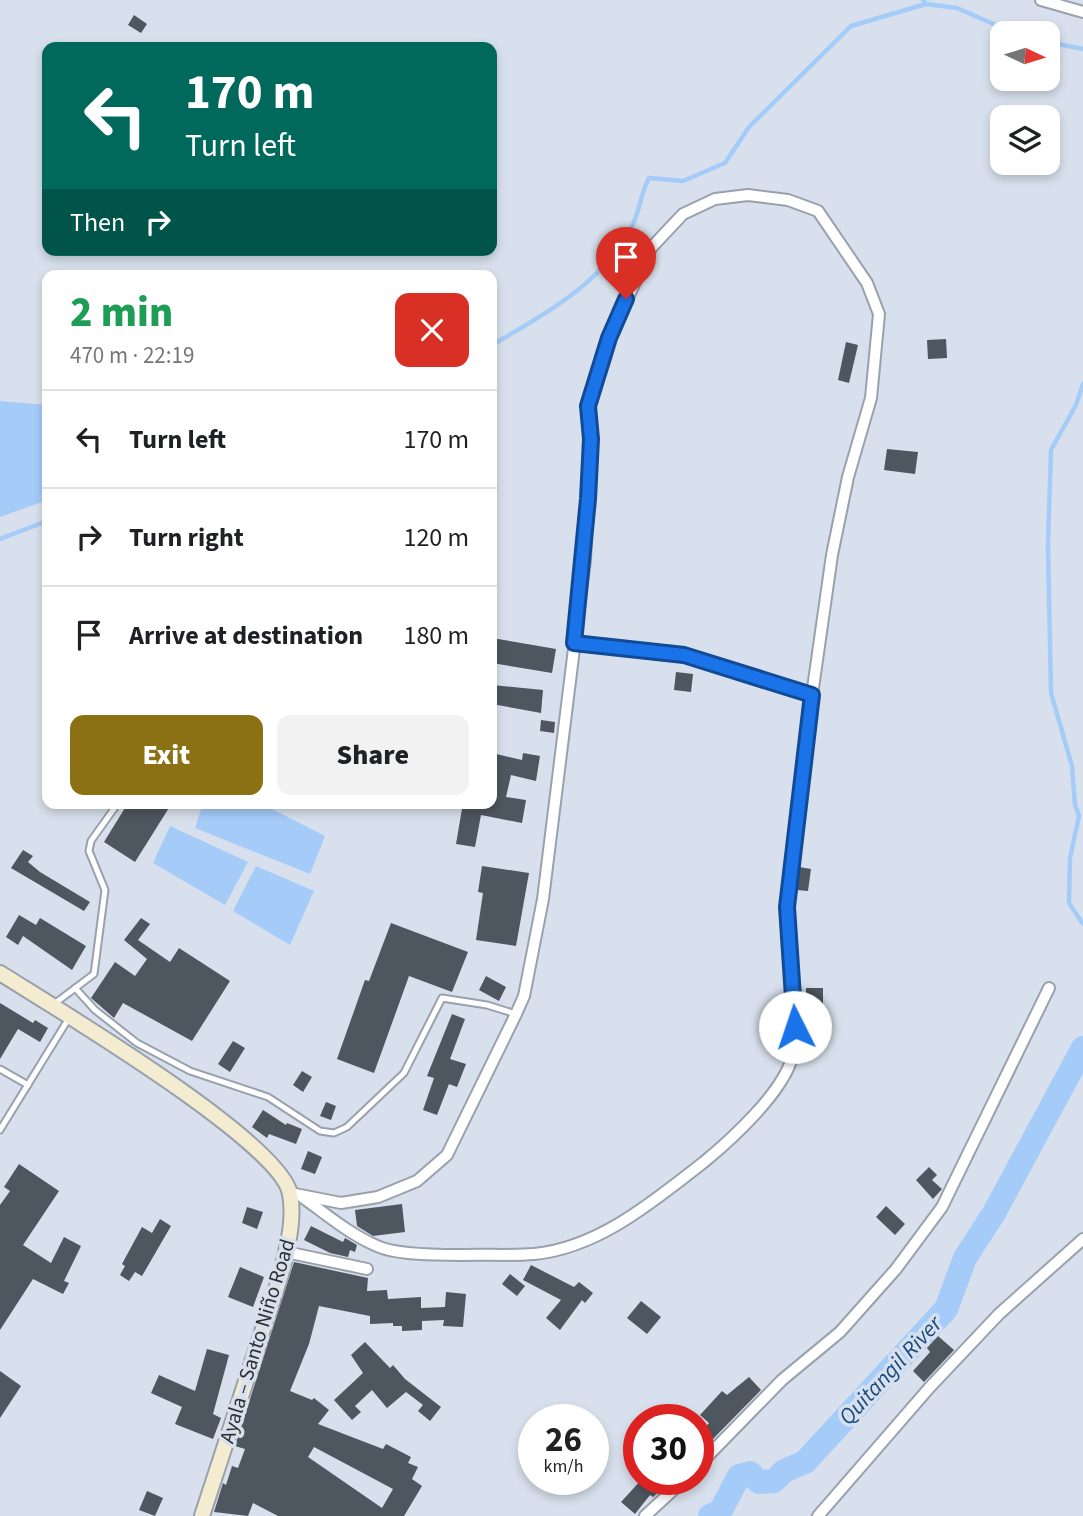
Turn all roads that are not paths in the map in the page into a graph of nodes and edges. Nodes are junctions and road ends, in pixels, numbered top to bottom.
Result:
1 (1041, 0) edge
2 (1083, 12) edge
3 (574, 643) junction
4 (812, 695) junction
5 (114, 809) edge
6 (0, 973) edge
7 (75, 988) junction
8 (1049, 988) dead end
9 (52, 1006) junction
10 (516, 1014) junction
11 (69, 1018) junction
12 (0, 1069) edge
13 (28, 1085) junction
14 (0, 1130) edge
15 (296, 1195) junction
16 (1083, 1240) edge
17 (286, 1252) junction
18 (366, 1269) dead end
19 (714, 1450) edge
20 (668, 1495) edge
21 (202, 1516) edge
22 (645, 1516) edge
23 (818, 1516) edge

1 - 2 street
3 - 4 street
3 - 4 street
3 - 10 street
4 - 15 street
5 - 7 lane
6 - 9 street
7 - 9 lane
7 - 10 lane
8 - 19 street
9 - 11 street
10 - 15 street
11 - 13 lane
11 - 15 street
12 - 13 lane
13 - 14 lane
15 - 17 street, Ayala – Santo Niño Road
16 - 23 street
17 - 18 street
17 - 21 street, Ayala – Santo Niño Road
20 - 22 street

